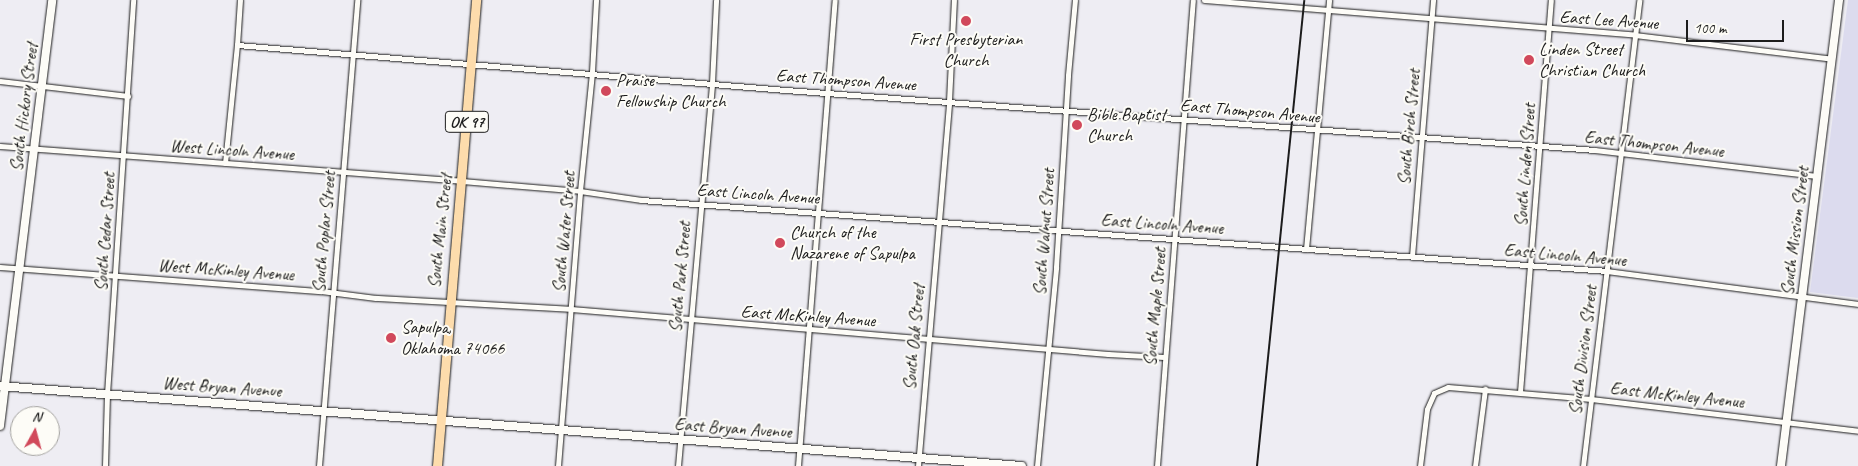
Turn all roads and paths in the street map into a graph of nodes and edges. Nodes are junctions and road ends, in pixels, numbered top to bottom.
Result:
1 (52, 0) edge
2 (133, 0) edge
3 (240, 0) edge
4 (357, 0) edge
5 (476, 0) edge
6 (596, 0) edge
7 (716, 0) edge
8 (835, 0) edge
9 (954, 0) edge
10 (1075, 0) edge
11 (1193, 0) edge
12 (1204, 0) edge
13 (1329, 0) edge
14 (1433, 0) edge
15 (1551, 0) edge
16 (1639, 0) edge
17 (1839, 0) edge
18 (1328, 12) junction
19 (1432, 19) junction
20 (1549, 29) junction
21 (1634, 35) junction
22 (237, 45) junction
23 (354, 54) junction
24 (1832, 59) junction
25 (471, 64) junction
26 (592, 72) junction
27 (0, 81) edge
28 (712, 83) junction
29 (42, 86) junction
30 (829, 93) junction
31 (128, 96) junction
32 (949, 101) junction
33 (1066, 109) junction
34 (1185, 119) junction
35 (1317, 130) junction
36 (1422, 138) junction
37 (0, 146) edge
38 (1540, 147) junction
39 (34, 150) junction
40 (1621, 153) junction
41 (124, 157) junction
42 (224, 163) junction
43 (343, 172) junction
44 (1816, 176) junction
45 (462, 181) junction
46 (580, 191) junction
47 (701, 204) junction
48 (819, 213) junction
49 (937, 220) junction
50 (1058, 230) junction
51 (1174, 238) junction
52 (1306, 249) junction
53 (1412, 256) junction
54 (1531, 266) junction
55 (0, 267) edge
56 (19, 268) junction
57 (1607, 271) junction
58 (115, 276) junction
59 (333, 294) junction
60 (1802, 295) junction
61 (449, 304) junction
62 (1858, 304) edge
63 (571, 310) junction
64 (690, 321) junction
65 (808, 330) junction
66 (928, 339) junction
67 (1049, 350) junction
68 (1164, 357) junction
69 (2, 386) edge
70 (1485, 389) junction
71 (1520, 392) junction
72 (107, 394) junction
73 (1591, 399) junction
74 (324, 410) junction
75 (441, 419) junction
76 (1786, 421) junction
77 (0, 426) edge
78 (562, 428) junction
79 (1858, 431) edge
80 (680, 439) junction
81 (799, 448) junction
82 (918, 462) edge
83 (105, 466) edge
84 (319, 466) edge
85 (438, 466) edge
86 (558, 466) edge
87 (678, 466) edge
88 (798, 466) edge
89 (1022, 466) edge
90 (1037, 466) edge
91 (1157, 466) edge
92 (1420, 466) edge
93 (1475, 466) edge
94 (1583, 466) edge
95 (1781, 466) edge

1 - 29 street, South Hickory Street
2 - 31 street, South Cedar Street
3 - 22 street
4 - 23 street, South Poplar Street
5 - 25 main road, South Main Street / OK 97
6 - 26 street, South Water Street
7 - 28 street, South Park Street
8 - 30 street
9 - 32 street, South Oak Street
10 - 33 street, South Walnut Street
11 - 34 street, South Maple Street
12 - 18 street, East Lee Avenue
13 - 18 street
14 - 19 street, South Birch Street
15 - 20 street, South Linden Street
16 - 21 street, South Division Street
17 - 24 street, South Mission Street
18 - 19 street, East Lee Avenue
18 - 35 street
19 - 20 street, East Lee Avenue
19 - 36 street, South Birch Street
20 - 21 street, East Lee Avenue
20 - 38 street, South Linden Street
21 - 24 street, East Lee Avenue
21 - 40 street, South Division Street
22 - 23 street, East Thompson Avenue
22 - 42 street
23 - 25 street, East Thompson Avenue
23 - 43 street, South Poplar Street
24 - 44 street, South Mission Street
25 - 26 street, East Thompson Avenue
25 - 45 main road, South Main Street / OK 97
26 - 28 street, East Thompson Avenue
26 - 46 street, South Water Street
27 - 29 street
28 - 30 street, East Thompson Avenue
28 - 47 street, South Park Street
29 - 31 street
29 - 39 street, South Hickory Street
30 - 32 street, East Thompson Avenue
30 - 48 street
31 - 41 street, South Cedar Street
32 - 33 street, East Thompson Avenue
32 - 49 street, South Oak Street
33 - 34 street, East Thompson Avenue
33 - 50 street, South Walnut Street
34 - 35 street, East Thompson Avenue
34 - 51 street, South Maple Street
35 - 36 street, East Thompson Avenue
35 - 52 street
36 - 38 street, East Thompson Avenue
36 - 53 street, South Birch Street
37 - 39 street, West Lincoln Avenue
38 - 40 street, East Thompson Avenue
38 - 54 street, South Linden Street
39 - 41 street, West Lincoln Avenue
39 - 56 street, South Hickory Street
40 - 44 street, East Thompson Avenue
40 - 57 street, South Division Street
41 - 42 street, West Lincoln Avenue
41 - 58 street, South Cedar Street
42 - 43 street, West Lincoln Avenue
43 - 45 street, West Lincoln Avenue
43 - 59 street, South Poplar Street
44 - 60 street, South Mission Street
45 - 46 street, East Lincoln Avenue
45 - 61 main road, South Main Street / OK 97
46 - 47 street, East Lincoln Avenue
46 - 63 street, South Water Street
47 - 48 street, East Lincoln Avenue
47 - 64 street, South Park Street
48 - 49 street, East Lincoln Avenue
48 - 65 street
49 - 50 street, East Lincoln Avenue
49 - 66 street, South Oak Street
50 - 51 street, East Lincoln Avenue
50 - 67 street, South Walnut Street
51 - 52 street, East Lincoln Avenue
51 - 68 street, South Maple Street
52 - 53 street, East Lincoln Avenue
53 - 54 street, East Lincoln Avenue
54 - 57 street, East Lincoln Avenue
54 - 71 street, South Linden Street
55 - 56 street, West McKinley Avenue
56 - 58 street, West McKinley Avenue
56 - 69 street, South Hickory Street
57 - 60 street, East Lincoln Avenue
57 - 73 street, South Division Street
58 - 59 street, West McKinley Avenue
58 - 72 street, South Cedar Street
59 - 61 street, West McKinley Avenue
59 - 74 street, South Poplar Street
60 - 62 street, East Lincoln Avenue
60 - 76 street, South Mission Street
61 - 63 street, East McKinley Avenue
61 - 75 main road, South Main Street / OK 97
63 - 64 street, East McKinley Avenue
63 - 78 street, South Water Street
64 - 65 street, East McKinley Avenue
64 - 80 street, South Park Street
65 - 66 street, East McKinley Avenue
65 - 81 street
66 - 67 street, East McKinley Avenue
66 - 82 street, South Oak Street
67 - 68 street, East McKinley Avenue
67 - 90 street, South Walnut Street
68 - 91 street, South Maple Street
69 - 72 street, West Bryan Avenue
69 - 77 street, South Hickory Street
70 - 71 street, East McKinley Avenue
70 - 92 street, East McKinley Avenue
70 - 93 street
71 - 73 street, East McKinley Avenue
72 - 74 street, West Bryan Avenue
72 - 83 street, South Cedar Street
73 - 76 street, East McKinley Avenue
73 - 94 street, South Division Street
74 - 75 street, West Bryan Avenue
74 - 84 street, South Poplar Street
75 - 78 street, East Bryan Avenue
75 - 85 main road, South Main Street / OK 97
76 - 79 street, East McKinley Avenue
76 - 95 street, South Mission Street
78 - 80 street, East Bryan Avenue
78 - 86 street, South Water Street
80 - 81 street, East Bryan Avenue
80 - 87 street, South Park Street
81 - 82 street, East Bryan Avenue
81 - 88 street
82 - 89 street, East Bryan Avenue

